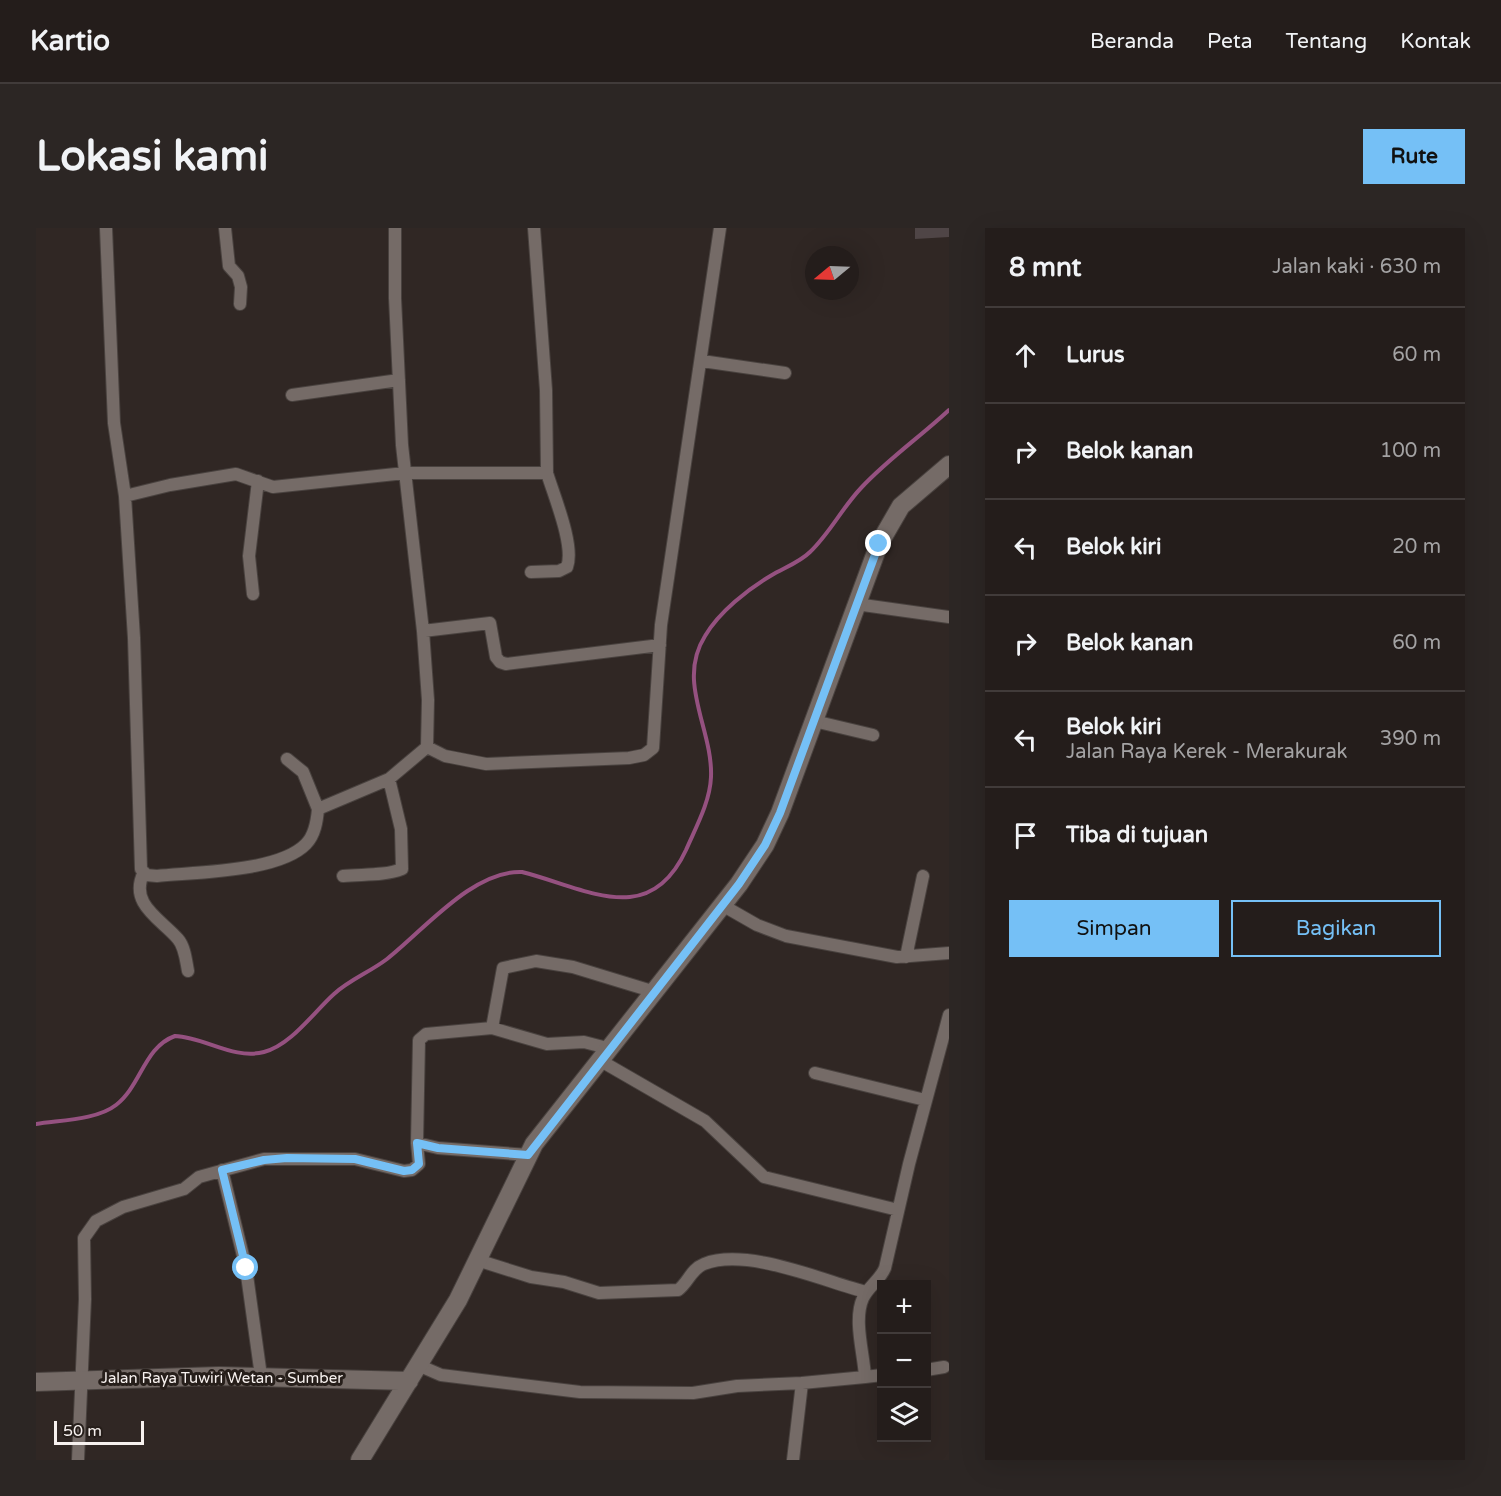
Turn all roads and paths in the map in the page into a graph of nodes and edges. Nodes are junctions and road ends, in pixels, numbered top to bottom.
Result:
1 (106, 228) edge
2 (225, 228) edge
3 (395, 228) edge
4 (534, 228) edge
5 (720, 228) edge
6 (240, 304) dead end
7 (702, 361) junction
8 (785, 373) dead end
9 (399, 380) junction
10 (292, 395) dead end
11 (949, 465) edge
12 (405, 473) junction
13 (547, 473) junction
14 (258, 481) junction
15 (125, 496) junction
16 (531, 572) dead end
17 (253, 594) dead end
18 (868, 606) junction
19 (949, 617) edge
20 (423, 631) junction
21 (660, 645) junction
22 (824, 723) junction
23 (873, 735) dead end
24 (427, 747) junction
25 (286, 759) dead end
26 (389, 779) junction
27 (318, 809) junction
28 (144, 872) junction
29 (344, 876) dead end
30 (923, 876) dead end
31 (733, 911) junction
32 (949, 954) edge
33 (906, 957) junction
34 (188, 970) dead end
35 (655, 992) junction
36 (949, 1015) edge
37 (492, 1028) junction
38 (606, 1055) junction
39 (815, 1073) dead end
40 (925, 1100) junction
41 (417, 1143) junction
42 (528, 1155) junction
43 (222, 1170) junction
44 (898, 1210) junction
45 (482, 1262) junction
46 (866, 1292) junction
47 (944, 1367) dead end
48 (931, 1369) edge
49 (424, 1373) junction
50 (261, 1376) junction
51 (877, 1376) edge
52 (865, 1377) junction
53 (82, 1380) junction
54 (36, 1382) edge
55 (802, 1383) junction
56 (78, 1460) edge
57 (360, 1460) edge
58 (793, 1460) edge

1 - 15 street
2 - 6 street
3 - 9 street
4 - 13 street
5 - 7 street
7 - 8 street
7 - 21 street
9 - 10 street
9 - 12 street
11 - 18 main road
12 - 13 street
12 - 14 street
12 - 20 street
13 - 16 street
14 - 15 street
14 - 17 street
15 - 28 street
18 - 19 street
18 - 22 main road
20 - 21 street
20 - 24 street
21 - 24 street
22 - 23 street
22 - 31 main road
24 - 26 street
25 - 27 street
26 - 27 street
26 - 29 street
27 - 28 street
28 - 34 street
30 - 33 street
31 - 33 street
31 - 35 main road
32 - 33 street
35 - 37 street
35 - 38 main road
36 - 40 street
37 - 38 street
37 - 41 street
38 - 42 main road
38 - 44 street
39 - 40 street
40 - 44 street
41 - 42 street
41 - 43 street
42 - 45 main road
43 - 50 street
43 - 53 street
44 - 46 street
45 - 46 street
45 - 49 main road
46 - 52 street
47 - 48 street
49 - 50 main road, Jalan Raya Tuwiri Wetan - Sumber
49 - 55 street
49 - 57 main road
50 - 53 main road, Jalan Raya Tuwiri Wetan - Sumber
51 - 52 street
52 - 55 street
53 - 54 main road, Jalan Raya Tuwiri Wetan - Sumber
53 - 56 street
55 - 58 street

